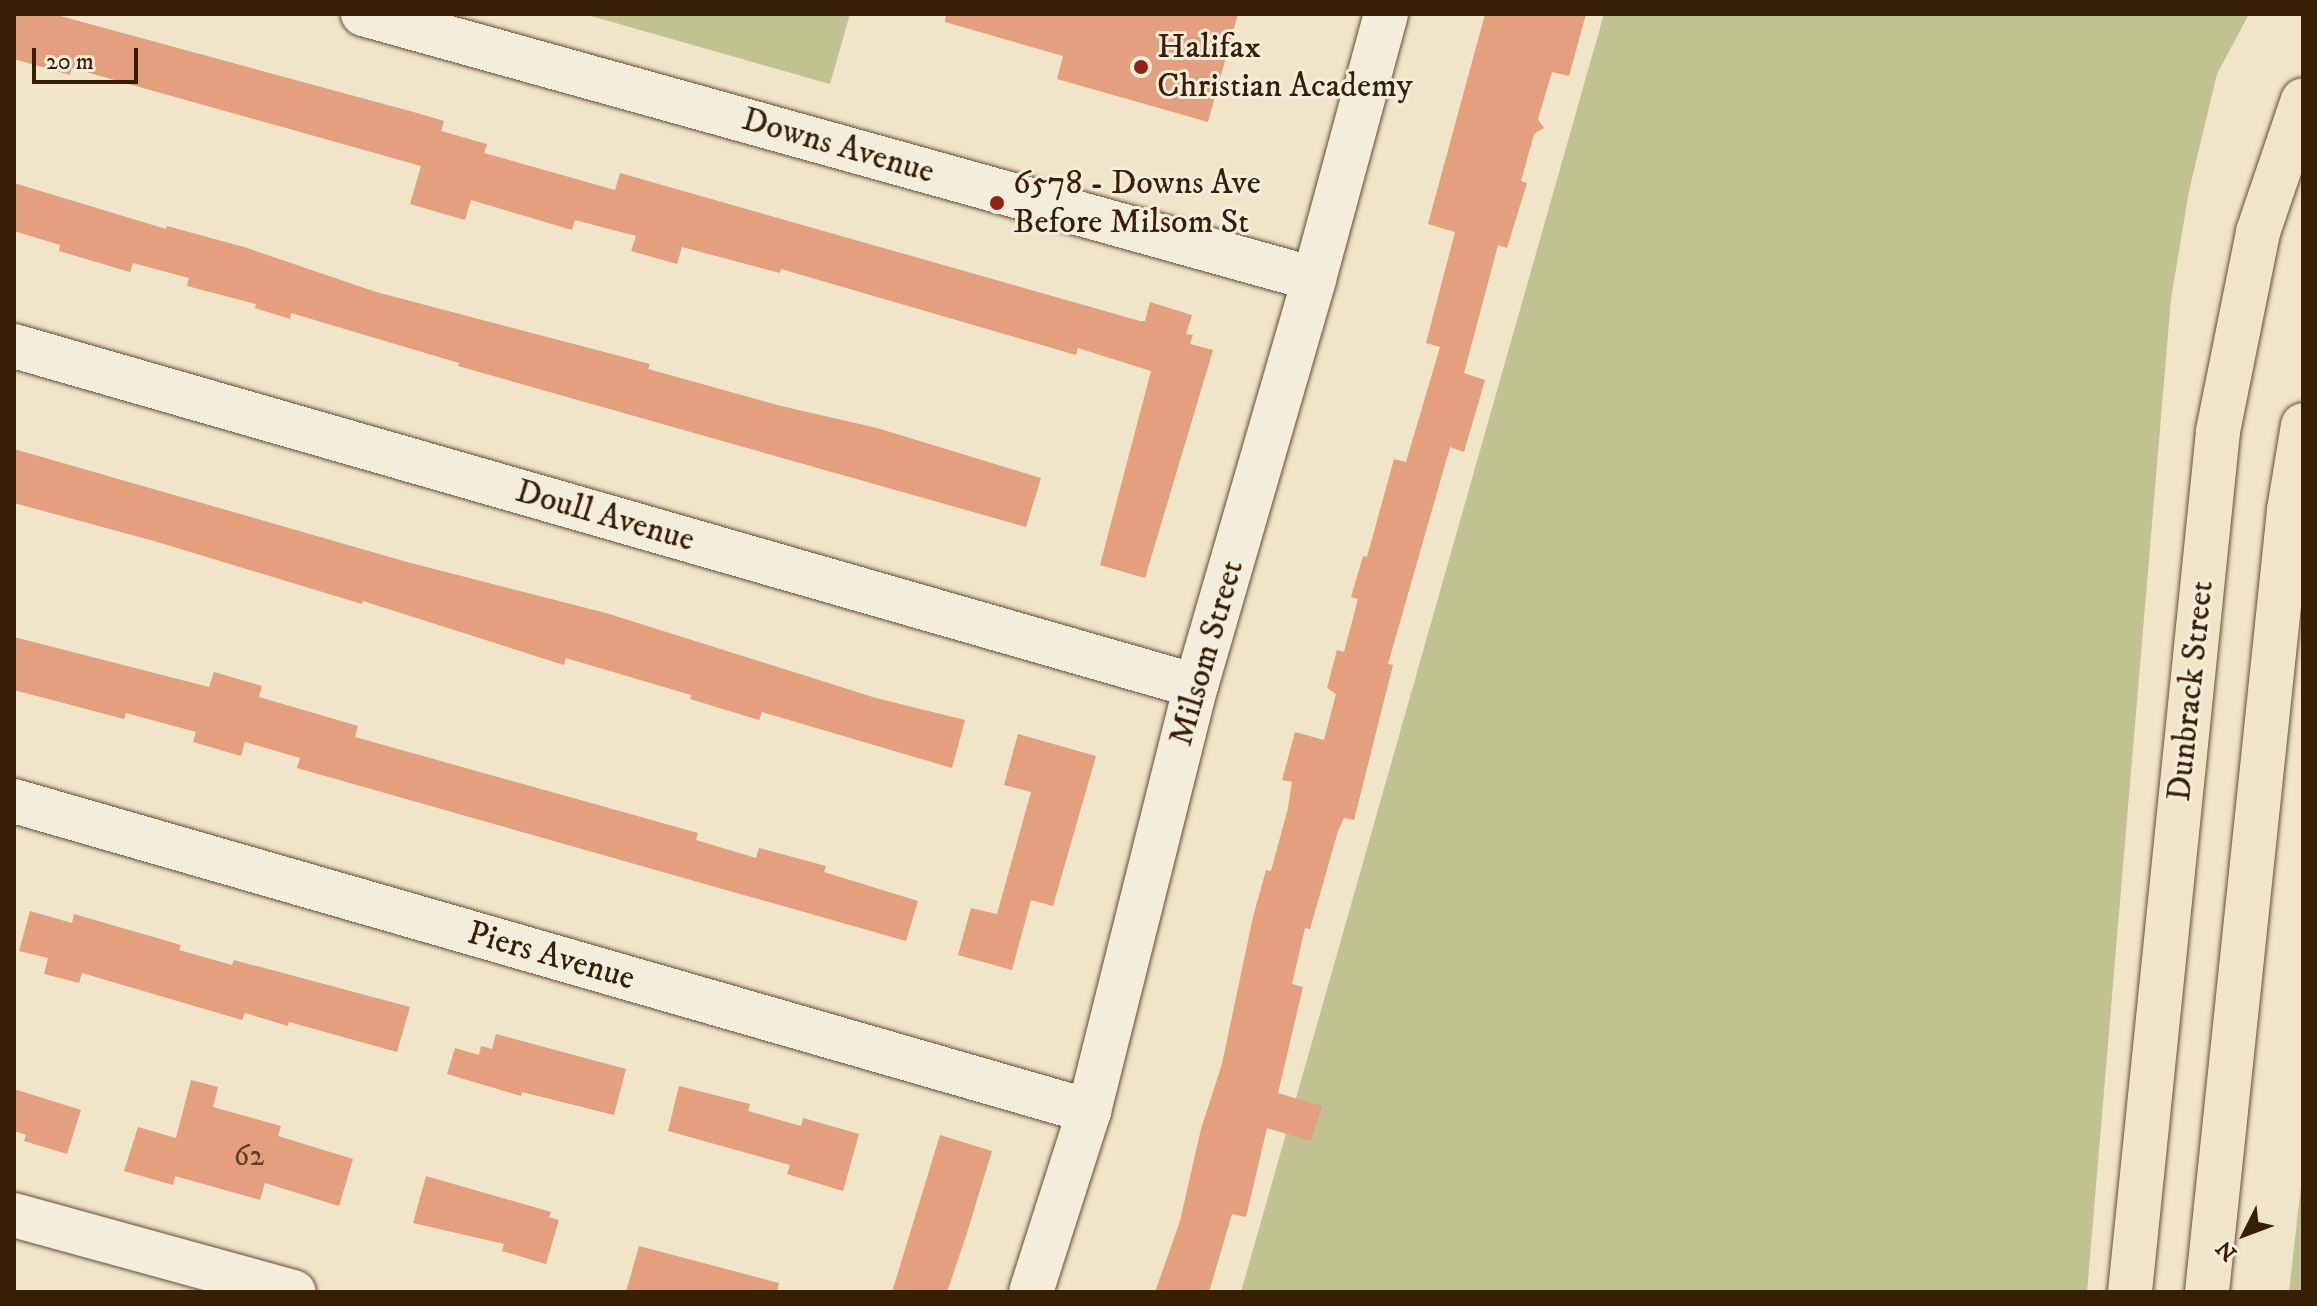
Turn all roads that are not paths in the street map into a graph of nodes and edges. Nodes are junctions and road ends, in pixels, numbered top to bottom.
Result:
1 (363, 14) edge
2 (1386, 14) edge
3 (2303, 100) edge
4 (1314, 279) junction
5 (14, 346) edge
6 (2303, 425) edge
7 (1196, 686) junction
8 (14, 801) edge
9 (1089, 1111) junction
10 (14, 1215) edge
11 (294, 1292) edge
12 (1031, 1292) edge
13 (2130, 1292) edge
14 (2207, 1292) edge

1 - 4 street, Downs Avenue
2 - 4 street, Milsom Street
3 - 13 main road, Dunbrack Street
4 - 7 street, Milsom Street
5 - 7 street, Doull Avenue
6 - 14 main road
7 - 9 street, Milsom Street
8 - 9 street, Piers Avenue
9 - 12 street, Milsom Street
10 - 11 street

